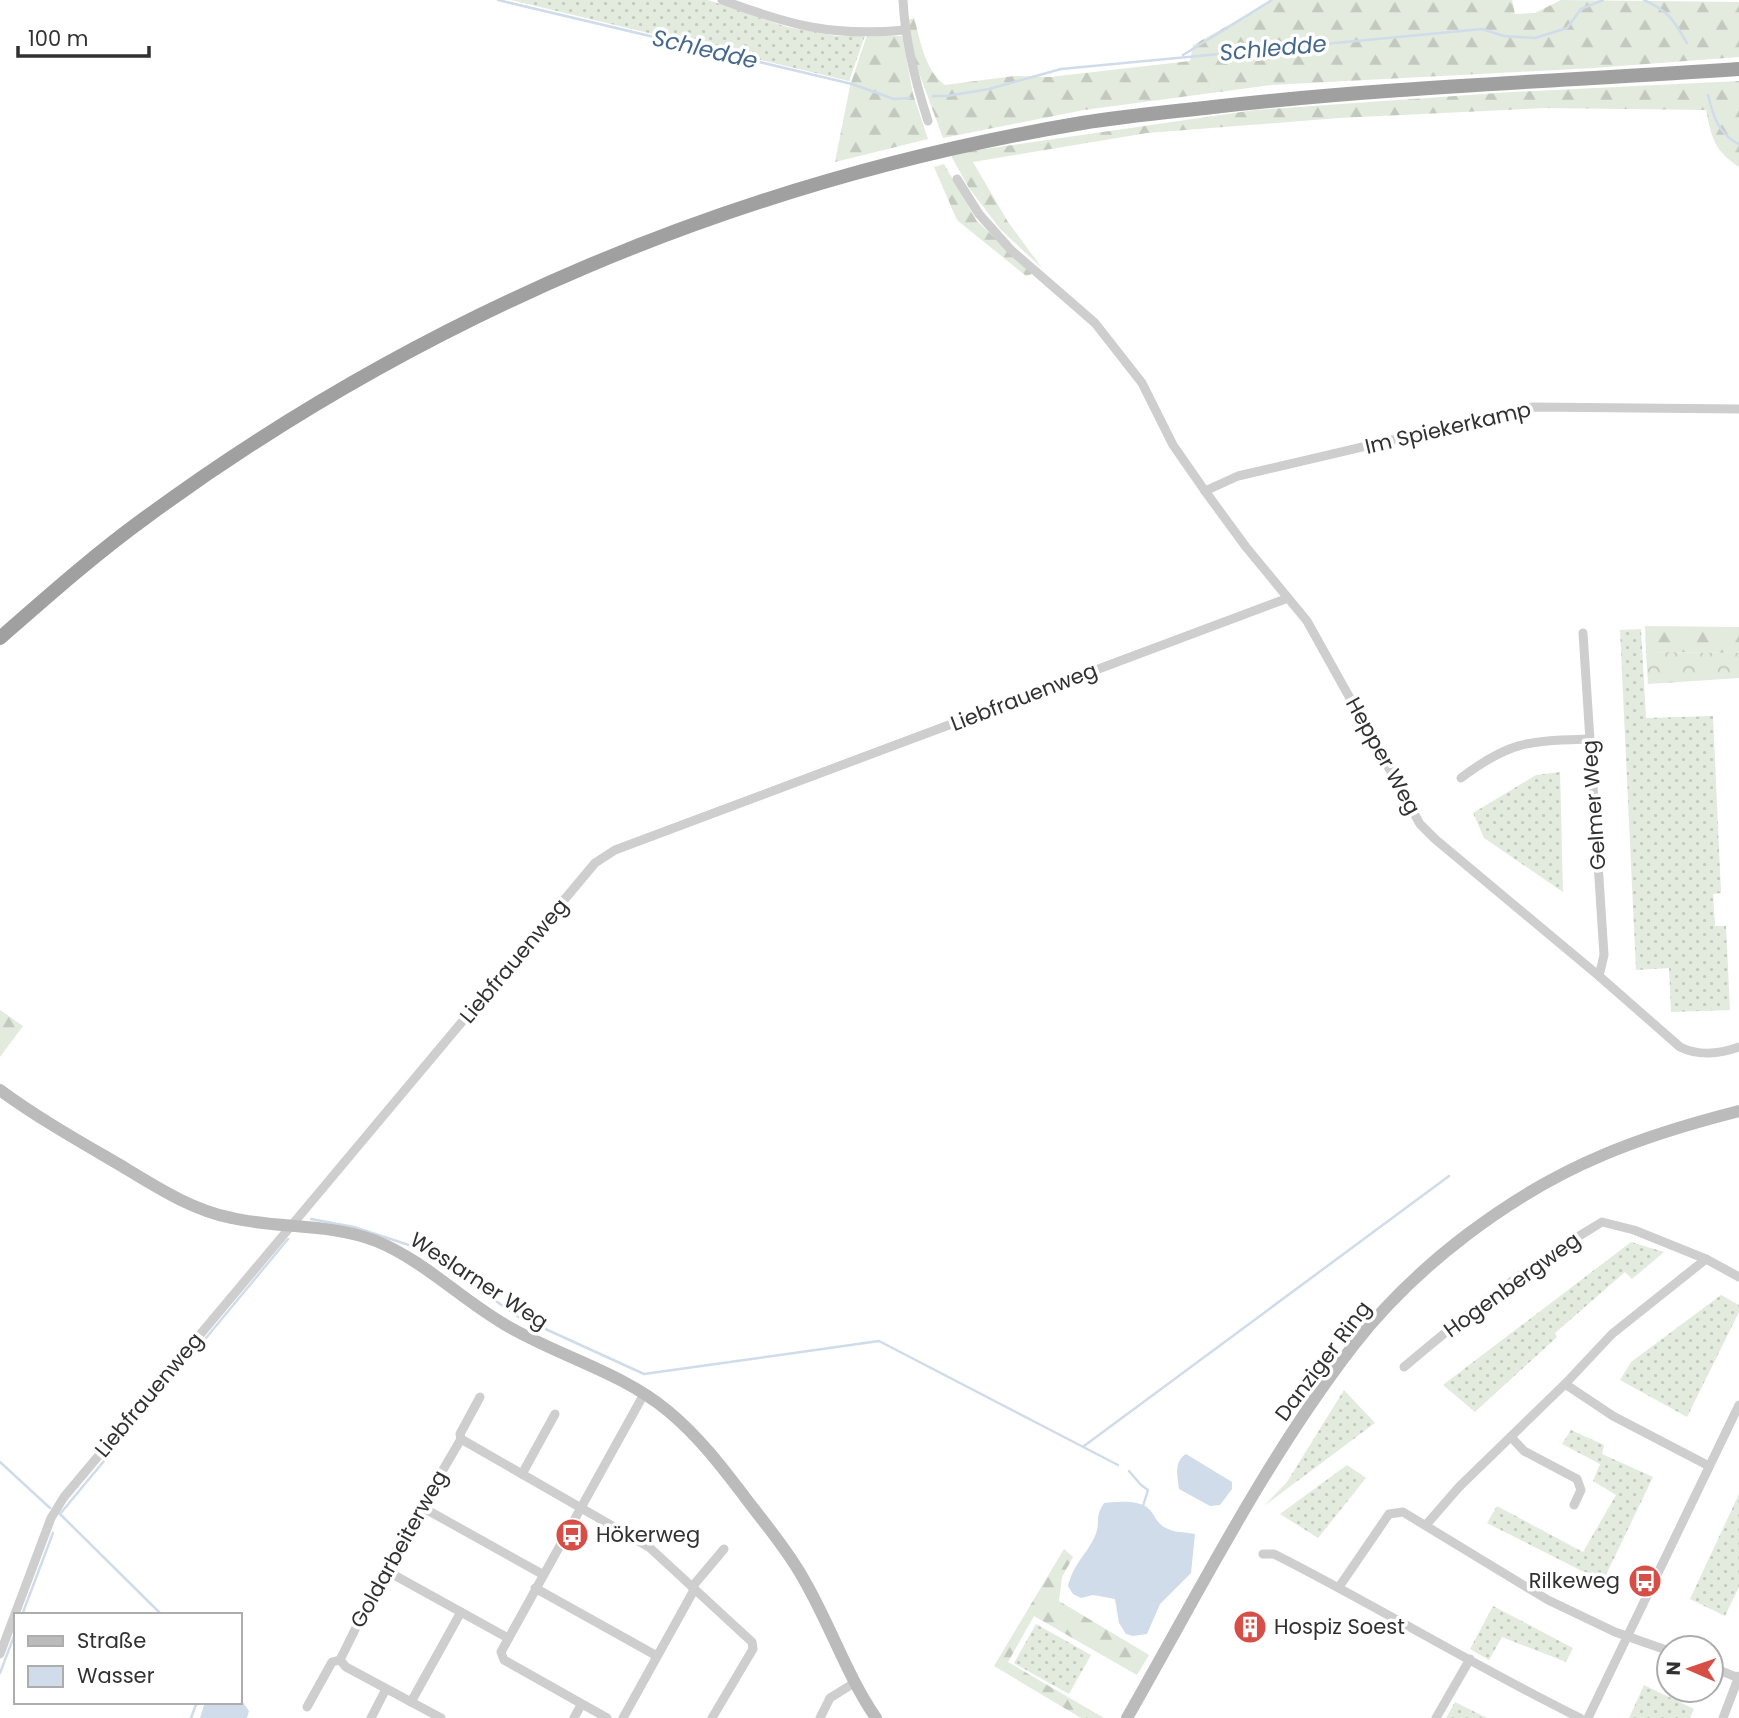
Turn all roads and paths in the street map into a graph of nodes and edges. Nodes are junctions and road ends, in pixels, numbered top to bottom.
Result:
1 (722, 0) edge
2 (903, 0) edge
3 (905, 30) junction
4 (1739, 69) edge
5 (928, 121) dead end
6 (957, 179) dead end
7 (1739, 409) edge
8 (1205, 491) junction
9 (1288, 598) junction
10 (1583, 633) dead end
11 (0, 638) edge
12 (1590, 739) junction
13 (1461, 778) dead end
14 (1599, 976) junction
15 (1739, 1047) edge
16 (0, 1090) edge
17 (1739, 1112) edge
18 (290, 1226) junction
19 (1706, 1259) junction
20 (1739, 1277) edge
21 (1404, 1367) dead end
22 (1565, 1384) junction
23 (644, 1394) junction
24 (480, 1397) dead end
25 (1739, 1405) edge
26 (555, 1414) dead end
27 (1511, 1437) junction
28 (461, 1439) junction
29 (1709, 1466) junction
30 (522, 1474) junction
31 (1574, 1505) dead end
32 (421, 1506) junction
33 (580, 1508) junction
34 (1426, 1525) junction
35 (724, 1549) dead end
36 (1263, 1554) dead end
37 (385, 1570) junction
38 (542, 1574) junction
39 (1339, 1587) junction
40 (535, 1588) junction
41 (693, 1588) junction
42 (461, 1612) junction
43 (15, 1613) edge
44 (14, 1617) edge
45 (1628, 1636) junction
46 (508, 1638) junction
47 (1655, 1646) edge
48 (0, 1654) edge
49 (657, 1656) junction
50 (1469, 1659) junction
51 (340, 1660) junction
52 (1739, 1677) edge
53 (854, 1683) junction
54 (386, 1689) junction
55 (411, 1702) junction
56 (581, 1705) junction
57 (307, 1707) dead end
58 (371, 1718) edge
59 (440, 1718) edge
60 (574, 1718) edge
61 (607, 1718) edge
62 (623, 1718) edge
63 (712, 1718) edge
64 (820, 1718) edge
65 (876, 1718) edge
66 (1127, 1718) edge
67 (1436, 1718) edge
68 (1580, 1718) edge
69 (1588, 1718) edge
70 (1723, 1718) edge

1 - 3 street
2 - 3 street
3 - 5 street
4 - 11 highway
6 - 8 street, Hepper Weg
7 - 8 street, Im Spiekerkamp
8 - 9 street, Hepper Weg
9 - 14 street, Hepper Weg
9 - 18 street, Liebfrauenweg
10 - 12 street, Gelmer Weg
12 - 13 street
12 - 14 street, Gelmer Weg
14 - 15 street, Hepper Weg
16 - 18 main road, Weslarner Weg
17 - 66 main road, Danziger Ring
18 - 23 main road, Weslarner Weg
18 - 43 street, Liebfrauenweg
19 - 20 street
19 - 21 street, Hogenbergweg
19 - 22 street
22 - 27 street
22 - 29 street
23 - 33 street
23 - 53 main road, Weslarner Weg
24 - 28 street, Goldarbeiterweg
25 - 29 street
26 - 30 street
27 - 31 street
27 - 34 street
28 - 30 street
28 - 32 street, Goldarbeiterweg
29 - 45 street
30 - 33 street
32 - 37 street, Goldarbeiterweg
32 - 38 street
33 - 38 street
33 - 41 street
34 - 39 street
34 - 45 street
35 - 41 street
36 - 39 street
37 - 42 street
37 - 51 street, Goldarbeiterweg
38 - 40 street
39 - 50 street
40 - 46 street
40 - 49 street
41 - 49 street
41 - 63 street
42 - 46 street
42 - 55 street
44 - 48 street, Liebfrauenweg
45 - 47 street
45 - 69 street
46 - 56 street
49 - 62 street
50 - 67 street
50 - 68 street
51 - 54 street
51 - 57 street, Goldarbeiterweg
52 - 70 street
53 - 64 street
53 - 65 main road, Weslarner Weg
54 - 55 street
54 - 58 street
55 - 59 street
56 - 60 street
56 - 61 street

